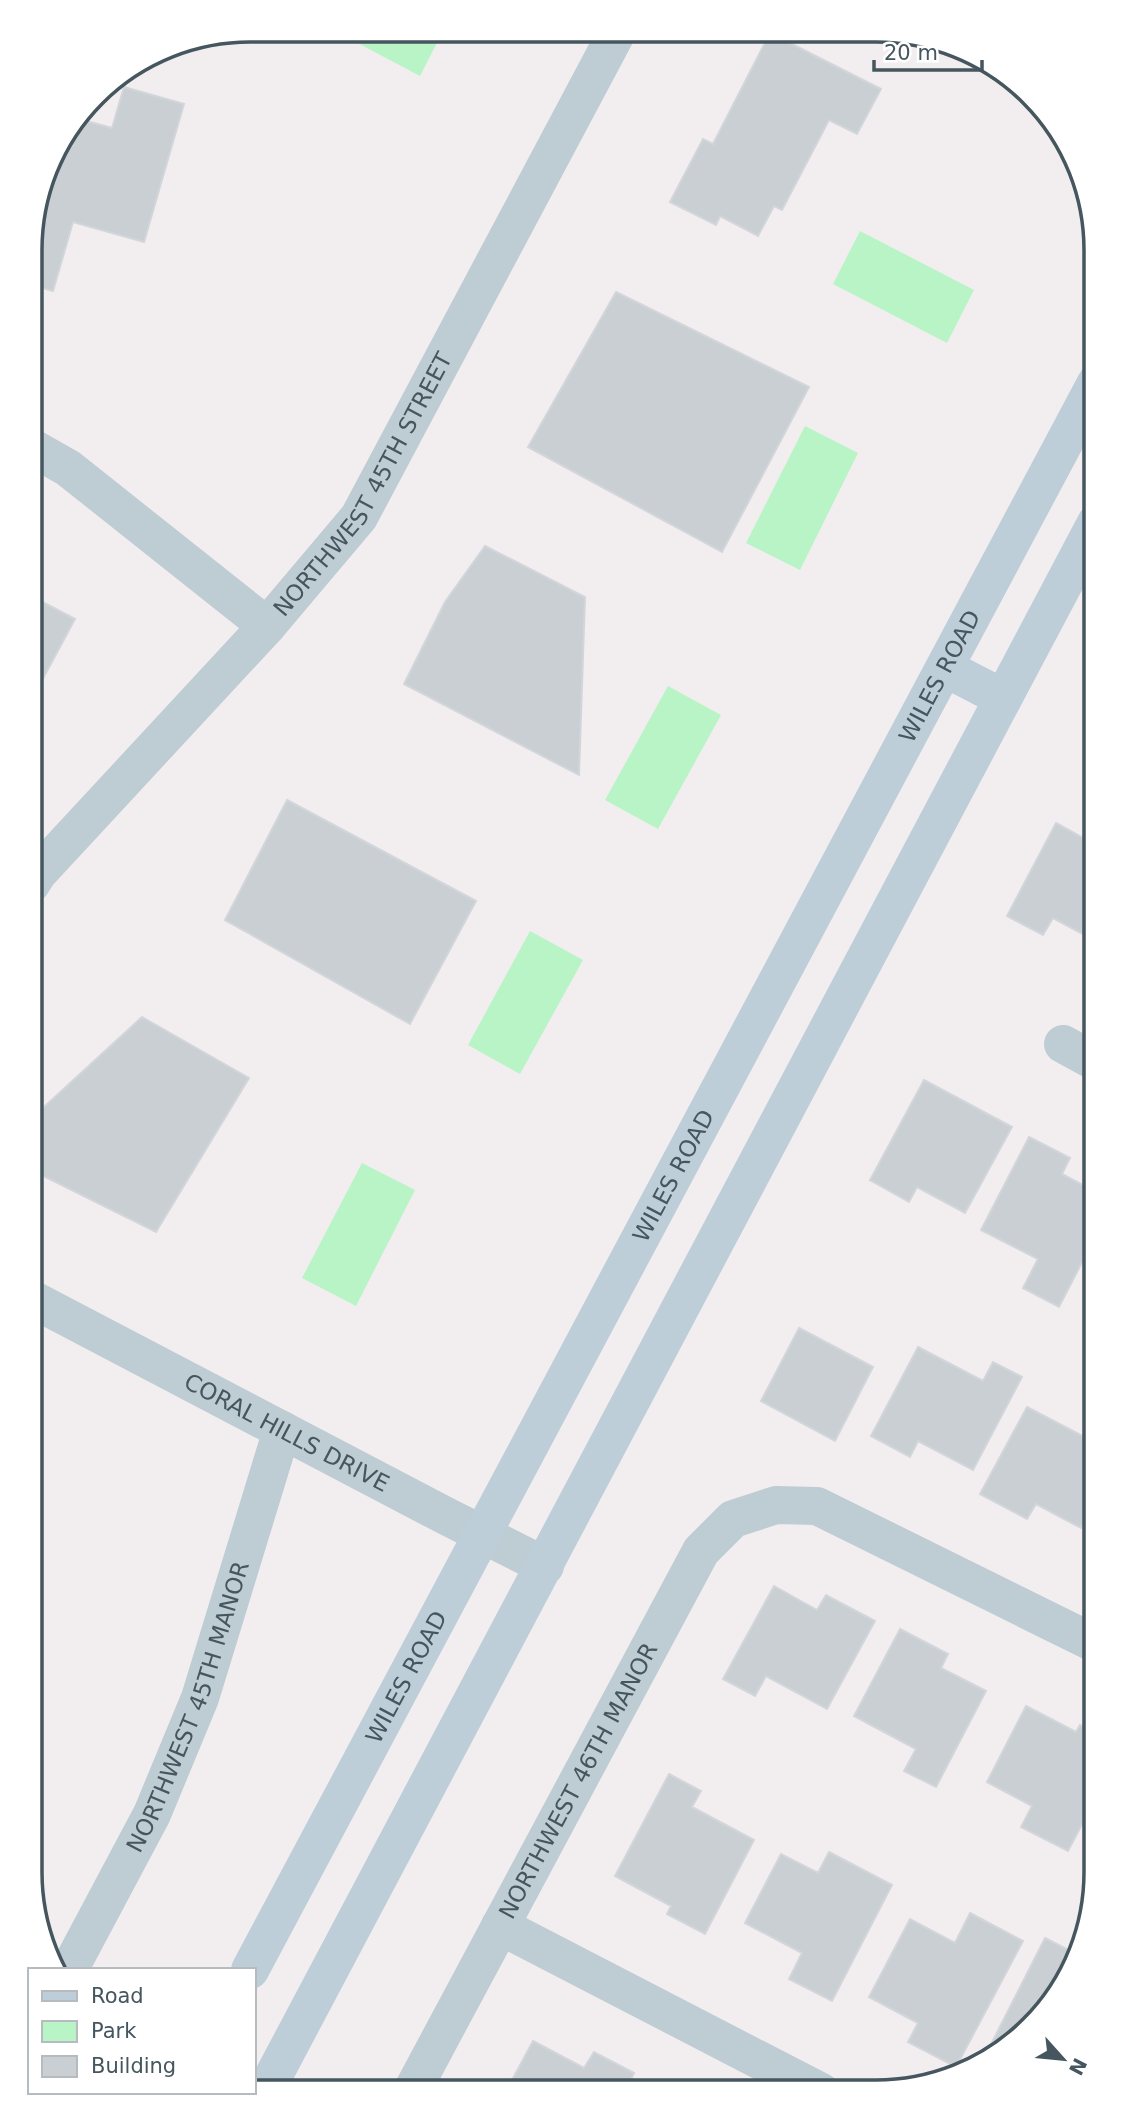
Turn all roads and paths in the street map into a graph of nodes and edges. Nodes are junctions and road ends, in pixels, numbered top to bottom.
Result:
1 (612, 42) edge
2 (1084, 406) edge
3 (42, 453) edge
4 (1084, 546) edge
5 (267, 626) junction
6 (945, 668) junction
7 (1003, 698) junction
8 (42, 869) edge
9 (1063, 1044) dead end
10 (1084, 1055) edge
11 (42, 1304) edge
12 (282, 1430) junction
13 (482, 1535) junction
14 (545, 1566) junction
15 (1084, 1638) edge
16 (500, 1926) junction
17 (70, 1968) edge
18 (251, 1968) edge
19 (271, 2080) edge
20 (418, 2080) edge
21 (798, 2080) edge

1 - 5 street, NORTHWEST 45TH STREET
2 - 6 main road, WILES ROAD
3 - 5 street
4 - 7 main road
5 - 8 street, NORTHWEST 45TH STREET
6 - 7 main road
6 - 13 main road, WILES ROAD
7 - 14 main road
9 - 10 street
11 - 12 street, CORAL HILLS DRIVE
12 - 13 street, CORAL HILLS DRIVE
12 - 17 street, NORTHWEST 45TH MANOR
13 - 14 street, CORAL HILLS DRIVE
13 - 18 main road, WILES ROAD
14 - 19 main road
15 - 16 street, NORTHWEST 46TH MANOR
16 - 20 street, NORTHWEST 46TH MANOR
16 - 21 street

